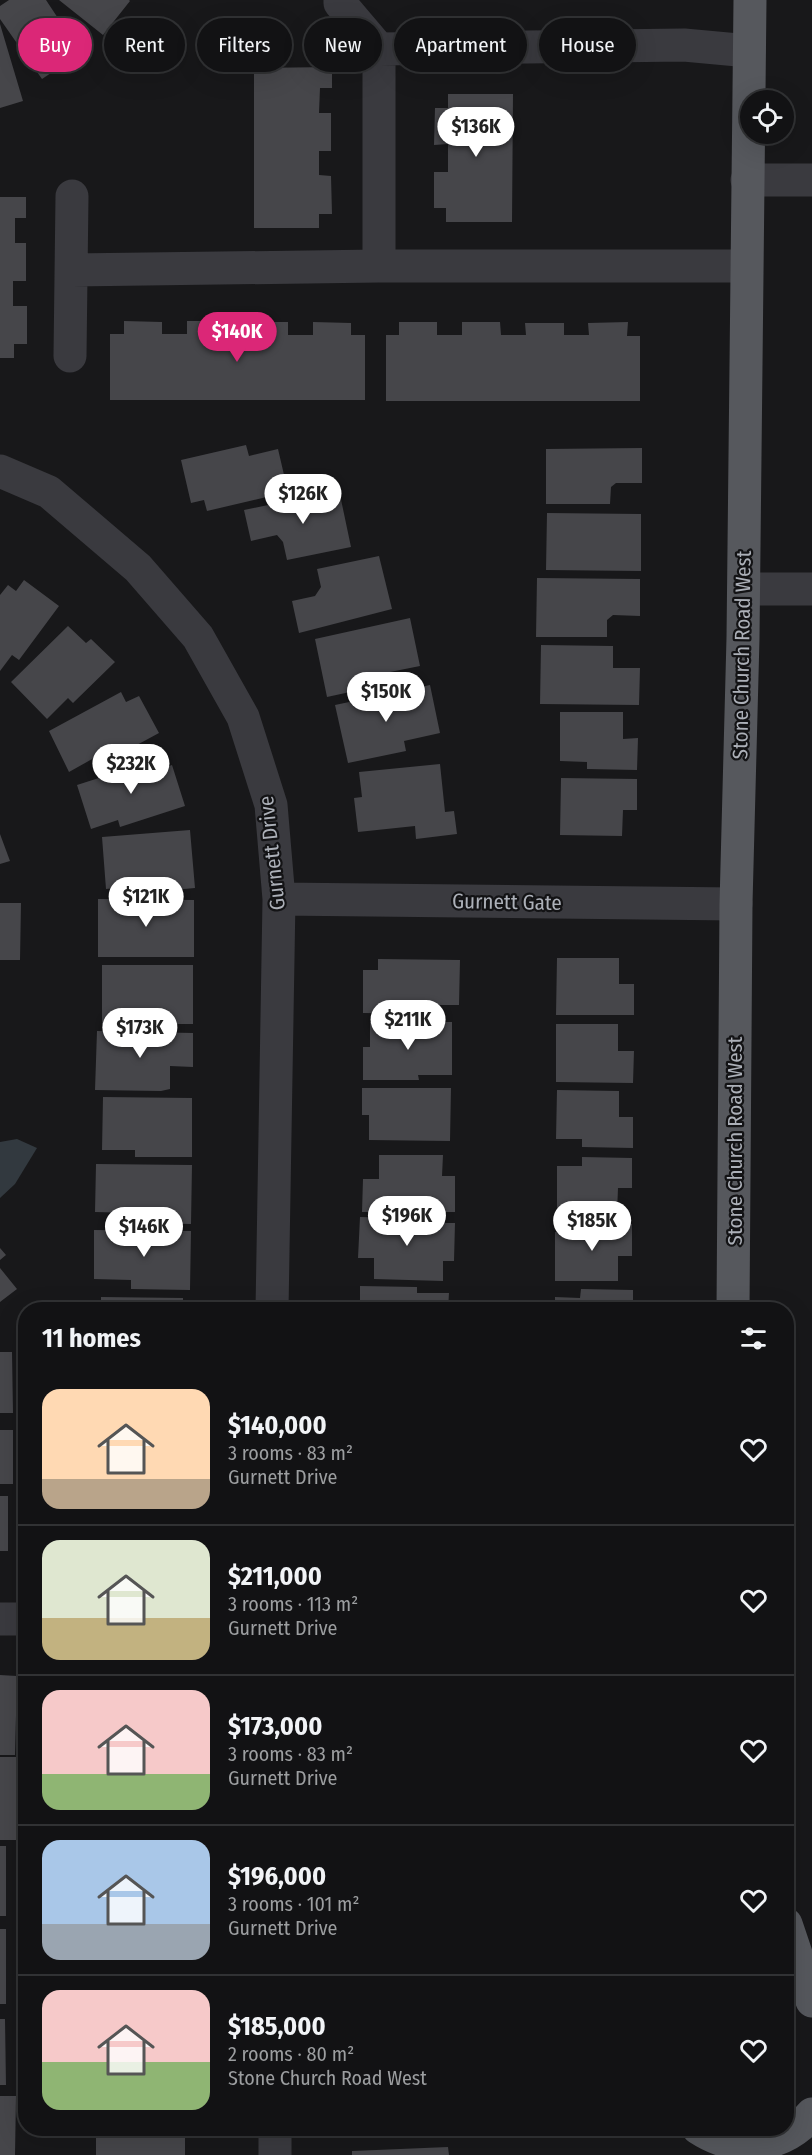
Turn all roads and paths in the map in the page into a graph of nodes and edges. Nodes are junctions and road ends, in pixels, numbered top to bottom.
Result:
1 (340, 0) edge
2 (750, 0) edge
3 (353, 18) edge
4 (382, 49) edge
5 (749, 51) junction
6 (379, 72) edge
7 (747, 180) junction
8 (812, 180) edge
9 (72, 196) dead end
10 (379, 266) junction
11 (747, 266) junction
12 (72, 270) junction
13 (70, 356) dead end
14 (0, 471) edge
15 (744, 589) junction
16 (812, 589) edge
17 (279, 899) junction
18 (736, 904) junction
19 (272, 1302) edge
20 (734, 1302) edge
21 (0, 1619) edge
22 (18, 1619) edge
23 (794, 1948) edge
24 (794, 1994) edge
25 (812, 2001) edge
26 (812, 2010) edge
27 (275, 2136) edge
28 (688, 2136) edge
29 (711, 2136) edge
30 (789, 2136) edge
31 (275, 2155) edge
32 (690, 2155) edge

1 - 3 street
2 - 5 main road, Stone Church Road West
4 - 5 street
5 - 7 main road, Stone Church Road West
6 - 10 street
7 - 8 street
7 - 11 main road, Stone Church Road West
9 - 12 street
10 - 11 street
10 - 12 street
11 - 15 main road, Stone Church Road West
12 - 13 street
14 - 17 street, Gurnett Drive
15 - 16 street
15 - 18 main road, Stone Church Road West
17 - 18 street, Gurnett Gate
17 - 19 street, Gurnett Drive
18 - 20 main road, Stone Church Road West
21 - 22 street
23 - 25 main road
24 - 26 main road
27 - 31 street
28 - 32 main road
29 - 30 main road

